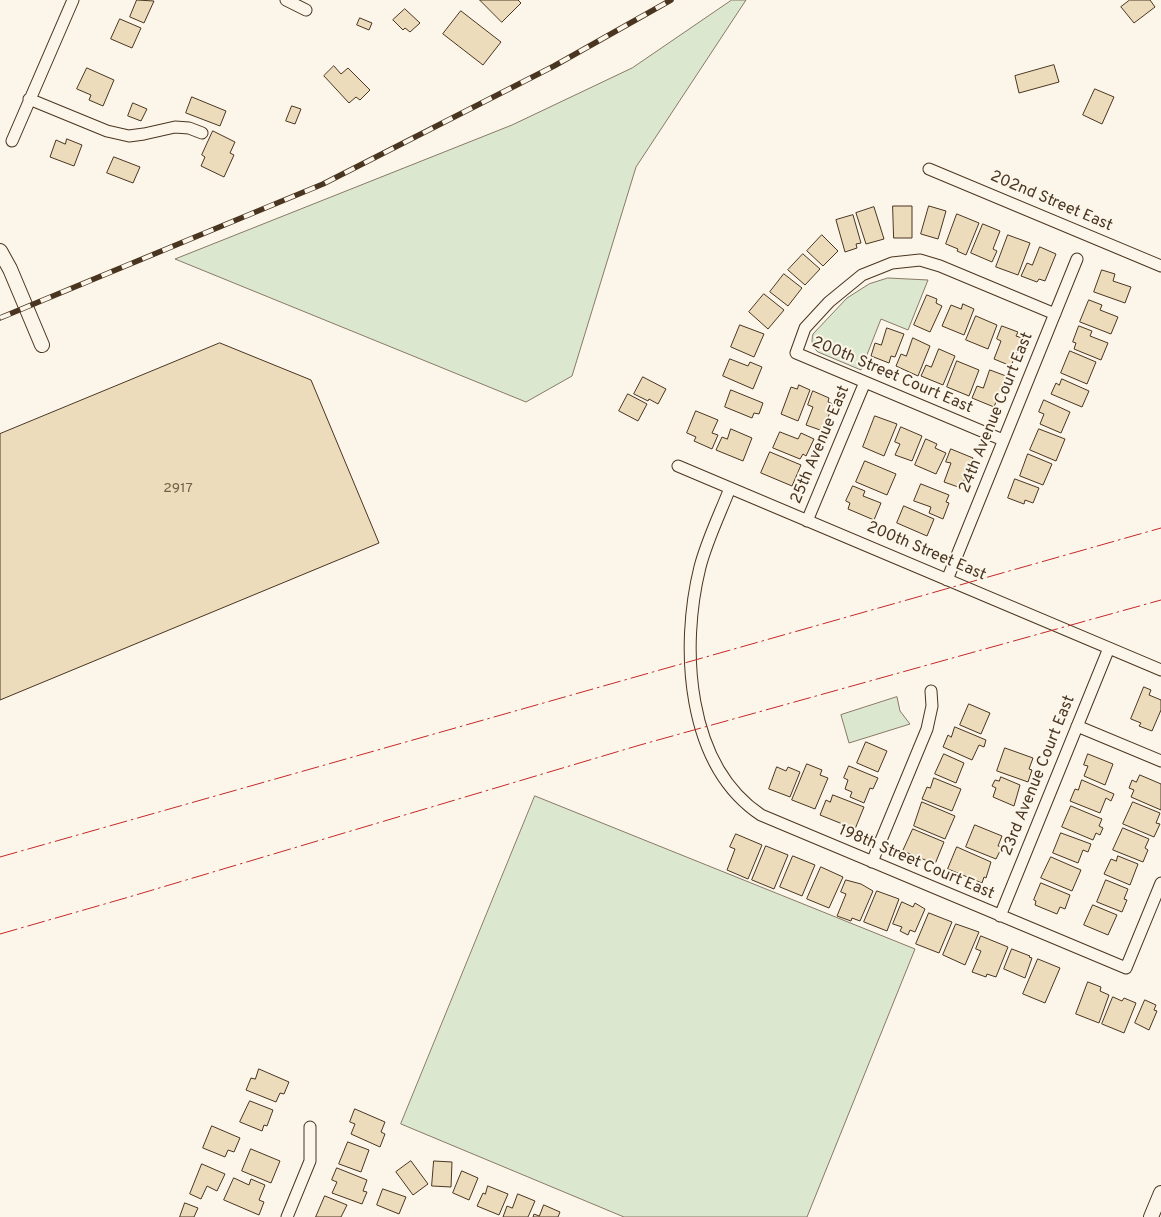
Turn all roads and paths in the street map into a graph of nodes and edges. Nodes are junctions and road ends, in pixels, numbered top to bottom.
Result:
1 (73, 0) edge
2 (286, 0) edge
3 (306, 10) dead end
4 (29, 99) junction
5 (202, 132) dead end
6 (12, 141) dead end
7 (929, 169) dead end
8 (0, 251) edge
9 (1077, 260) dead end
10 (1161, 266) edge
11 (1054, 314) junction
12 (42, 345) dead end
13 (866, 382) junction
14 (1004, 440) junction
15 (678, 466) dead end
16 (730, 488) junction
17 (807, 521) junction
18 (947, 580) junction
19 (1109, 648) junction
20 (1161, 670) edge
21 (930, 691) dead end
22 (1077, 726) junction
23 (1161, 761) edge
24 (872, 862) junction
25 (1161, 883) edge
26 (1000, 916) junction
27 (310, 1127) dead end
28 (1161, 1193) edge
29 (287, 1217) edge
30 (1151, 1217) edge

1 - 4 street
2 - 3 street
4 - 5 street
4 - 6 street
7 - 10 street, 202nd Street East
8 - 12 street
9 - 11 street, 24th Avenue Court East
11 - 13 street, 200th Street Court East
11 - 14 street, 24th Avenue Court East
13 - 14 street, 200th Street Court East
13 - 17 street, 25th Avenue East
14 - 18 street, 24th Avenue Court East
15 - 16 street, 200th Street East
16 - 17 street, 200th Street East
16 - 24 street, 198th Street Court East
17 - 18 street, 200th Street East
18 - 19 street, 200th Street East
19 - 20 street, 200th Street East
19 - 22 street, 23rd Avenue Court East
21 - 24 street
22 - 23 street
22 - 26 street, 23rd Avenue Court East
24 - 26 street, 198th Street Court East
25 - 26 street, 198th Street Court East
27 - 29 street
28 - 30 street

